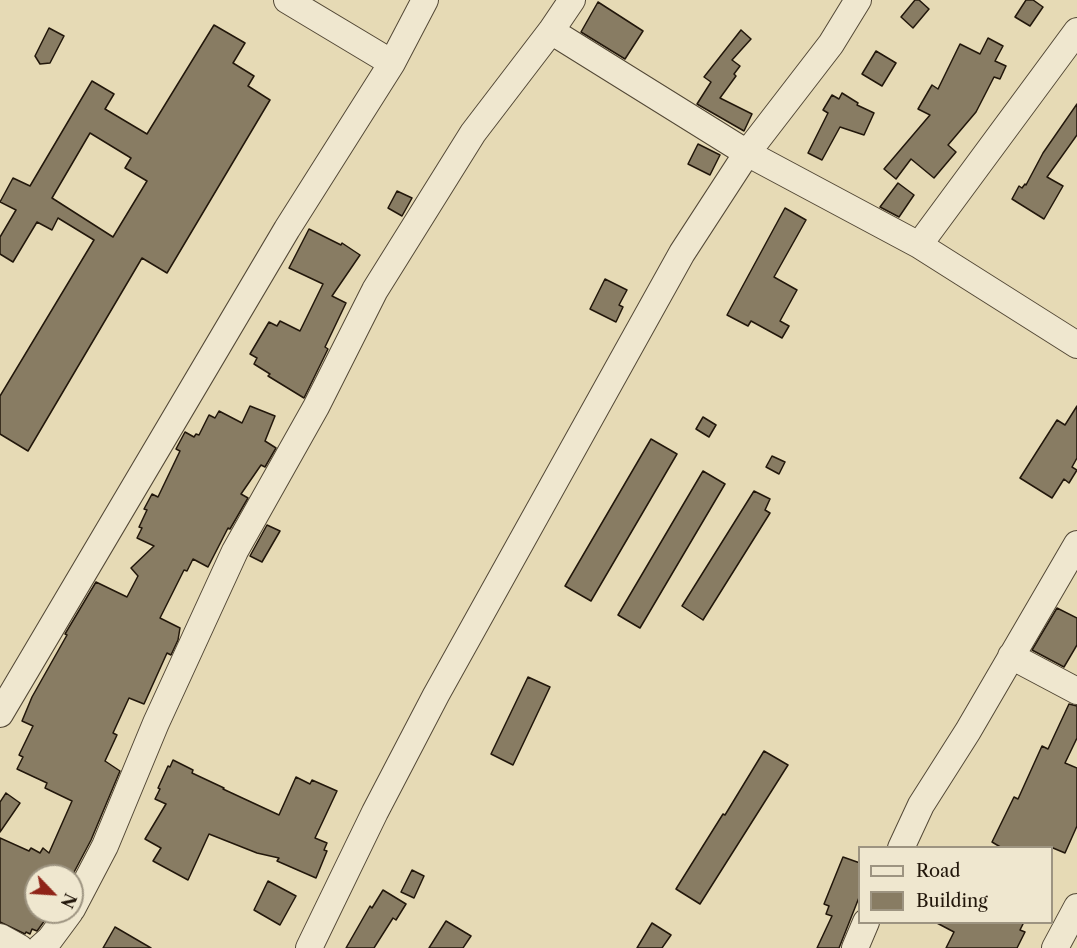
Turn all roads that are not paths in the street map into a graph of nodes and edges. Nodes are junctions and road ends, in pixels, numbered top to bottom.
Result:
1 (287, 0) edge
2 (425, 0) edge
3 (572, 0) edge
4 (858, 0) edge
5 (551, 31) junction
6 (1077, 31) edge
7 (392, 63) junction
8 (747, 153) junction
9 (919, 245) junction
10 (1077, 345) edge
11 (1077, 544) edge
12 (1011, 656) junction
13 (1077, 691) edge
14 (0, 714) edge
15 (902, 846) edge
16 (84, 886) edge
17 (1077, 907) edge
18 (61, 924) edge
19 (865, 924) edge
20 (0, 937) edge
21 (20, 948) edge
22 (40, 948) edge
23 (309, 948) edge
24 (855, 948) edge
25 (1055, 948) edge

1 - 7 street
2 - 7 street
3 - 5 street
4 - 8 street
5 - 8 street
5 - 16 street
6 - 9 street
7 - 14 street
8 - 9 street
8 - 23 street
9 - 10 street
11 - 12 street
12 - 13 street
12 - 15 street
17 - 25 street
18 - 22 street
19 - 24 street
20 - 21 street

